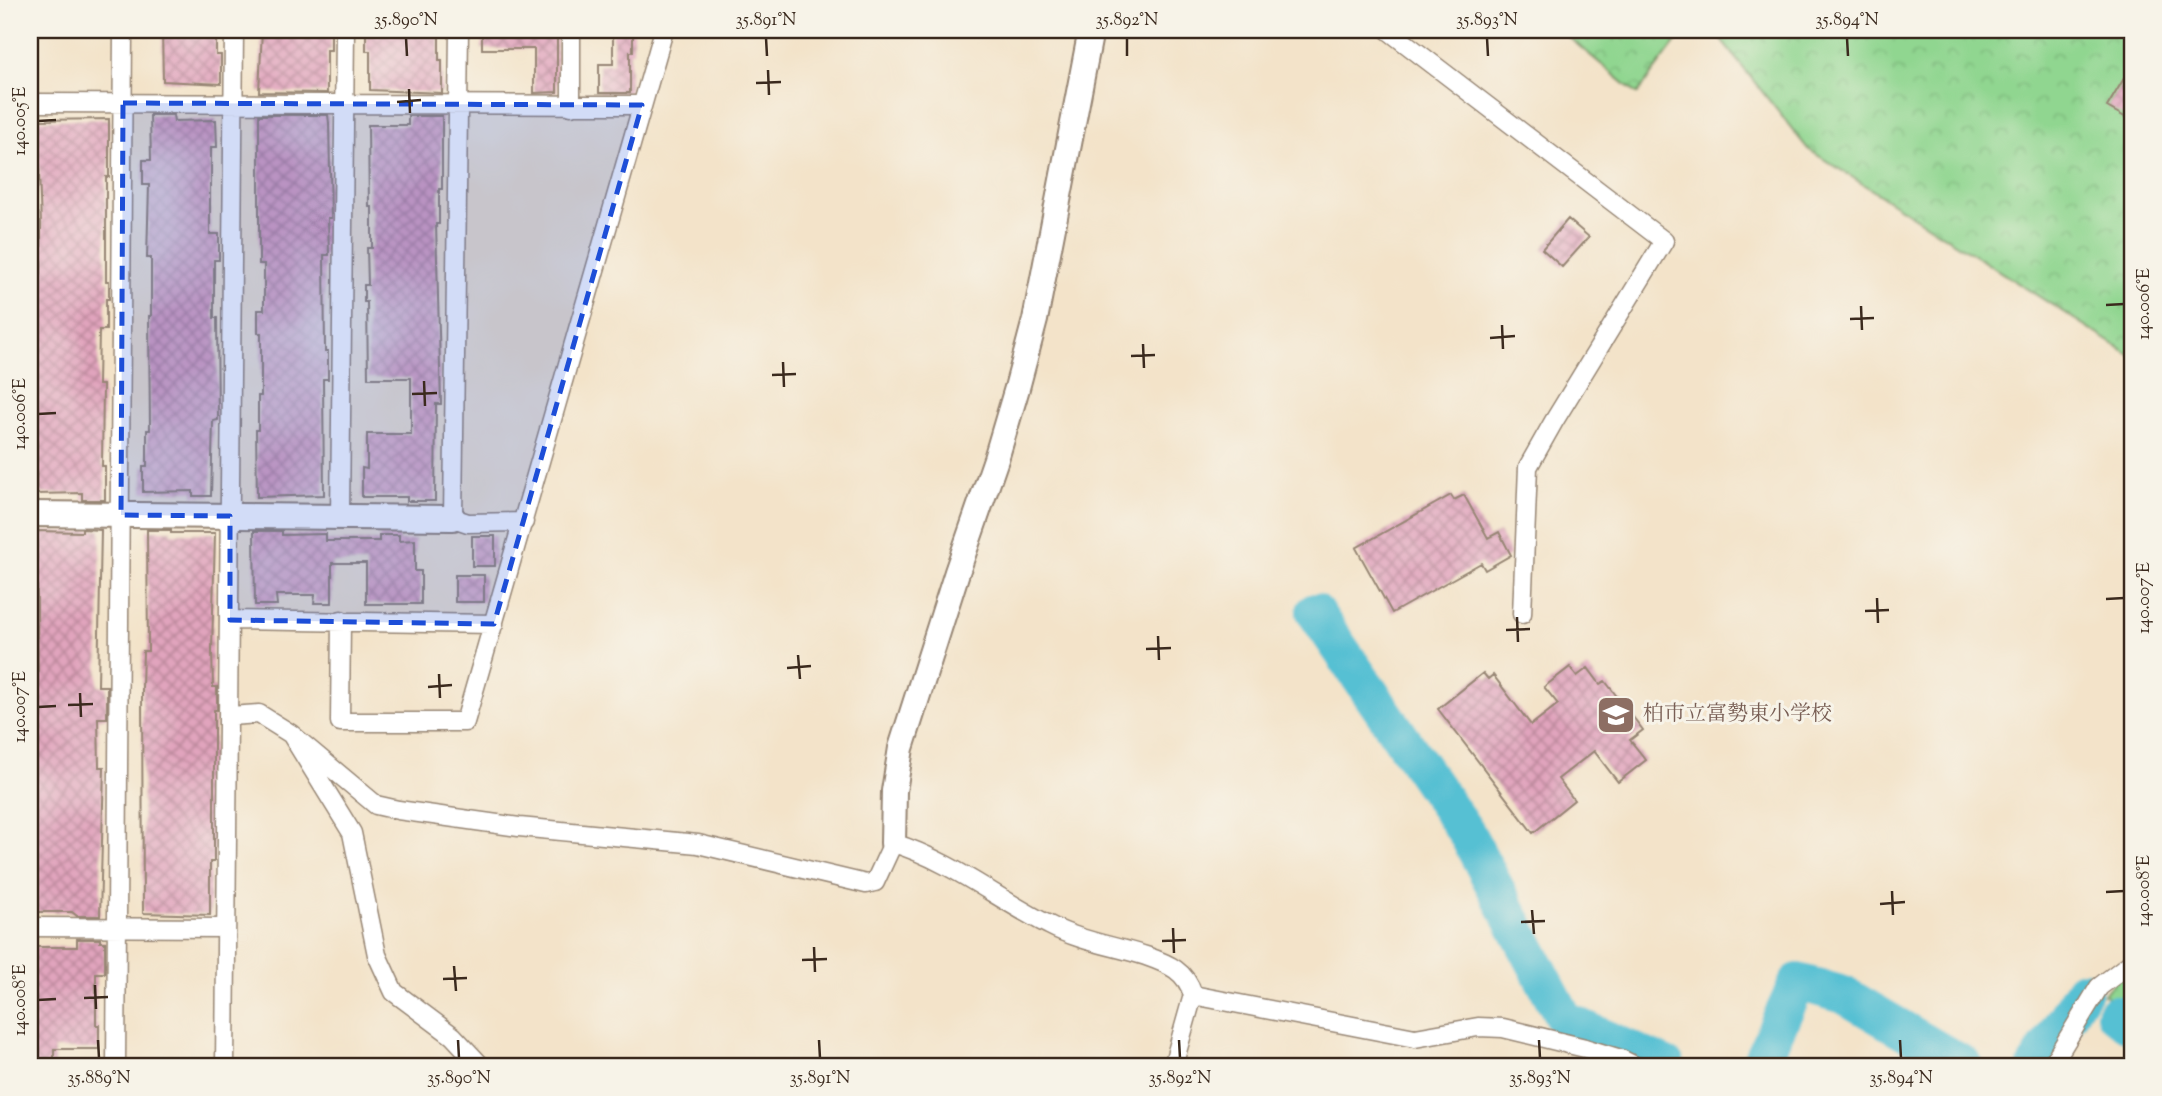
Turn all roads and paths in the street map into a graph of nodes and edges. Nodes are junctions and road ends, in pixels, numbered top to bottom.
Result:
1 (123, 30) edge
2 (234, 30) edge
3 (345, 30) edge
4 (459, 30) edge
5 (571, 30) edge
6 (664, 30) edge
7 (1091, 30) edge
8 (1388, 30) edge
9 (30, 103) edge
10 (123, 103) junction
11 (234, 104) junction
12 (345, 105) junction
13 (642, 105) junction
14 (458, 106) junction
15 (571, 106) junction
16 (30, 514) edge
17 (121, 515) junction
18 (230, 516) junction
19 (340, 517) junction
20 (453, 518) junction
21 (524, 522) junction
22 (1522, 614) dead end
23 (230, 620) junction
24 (341, 620) junction
25 (494, 624) junction
26 (230, 716) junction
27 (291, 734) junction
28 (893, 843) junction
29 (30, 927) edge
30 (117, 927) junction
31 (226, 928) junction
32 (2132, 962) edge
33 (1192, 995) junction
34 (116, 1066) edge
35 (225, 1066) edge
36 (481, 1066) edge
37 (1173, 1066) edge
38 (1635, 1066) edge
39 (2051, 1066) edge

1 - 10 street
2 - 11 street
3 - 12 street
4 - 14 street
5 - 15 street
6 - 13 street
7 - 28 street
8 - 22 street
9 - 10 street
10 - 11 street
10 - 17 street
11 - 12 street
11 - 18 street
12 - 14 street
12 - 19 street
13 - 15 street
13 - 21 street
14 - 15 street
14 - 20 street
16 - 17 street
17 - 18 street
17 - 30 street
18 - 19 street
18 - 23 street
19 - 20 street
20 - 21 street
21 - 25 street
23 - 24 street
23 - 26 street
24 - 25 street
24 - 25 street
26 - 27 street
26 - 31 street
27 - 28 street
27 - 36 street
28 - 33 street
29 - 30 street
30 - 31 street
30 - 34 street
31 - 35 street
32 - 39 street
33 - 37 street
33 - 38 street

